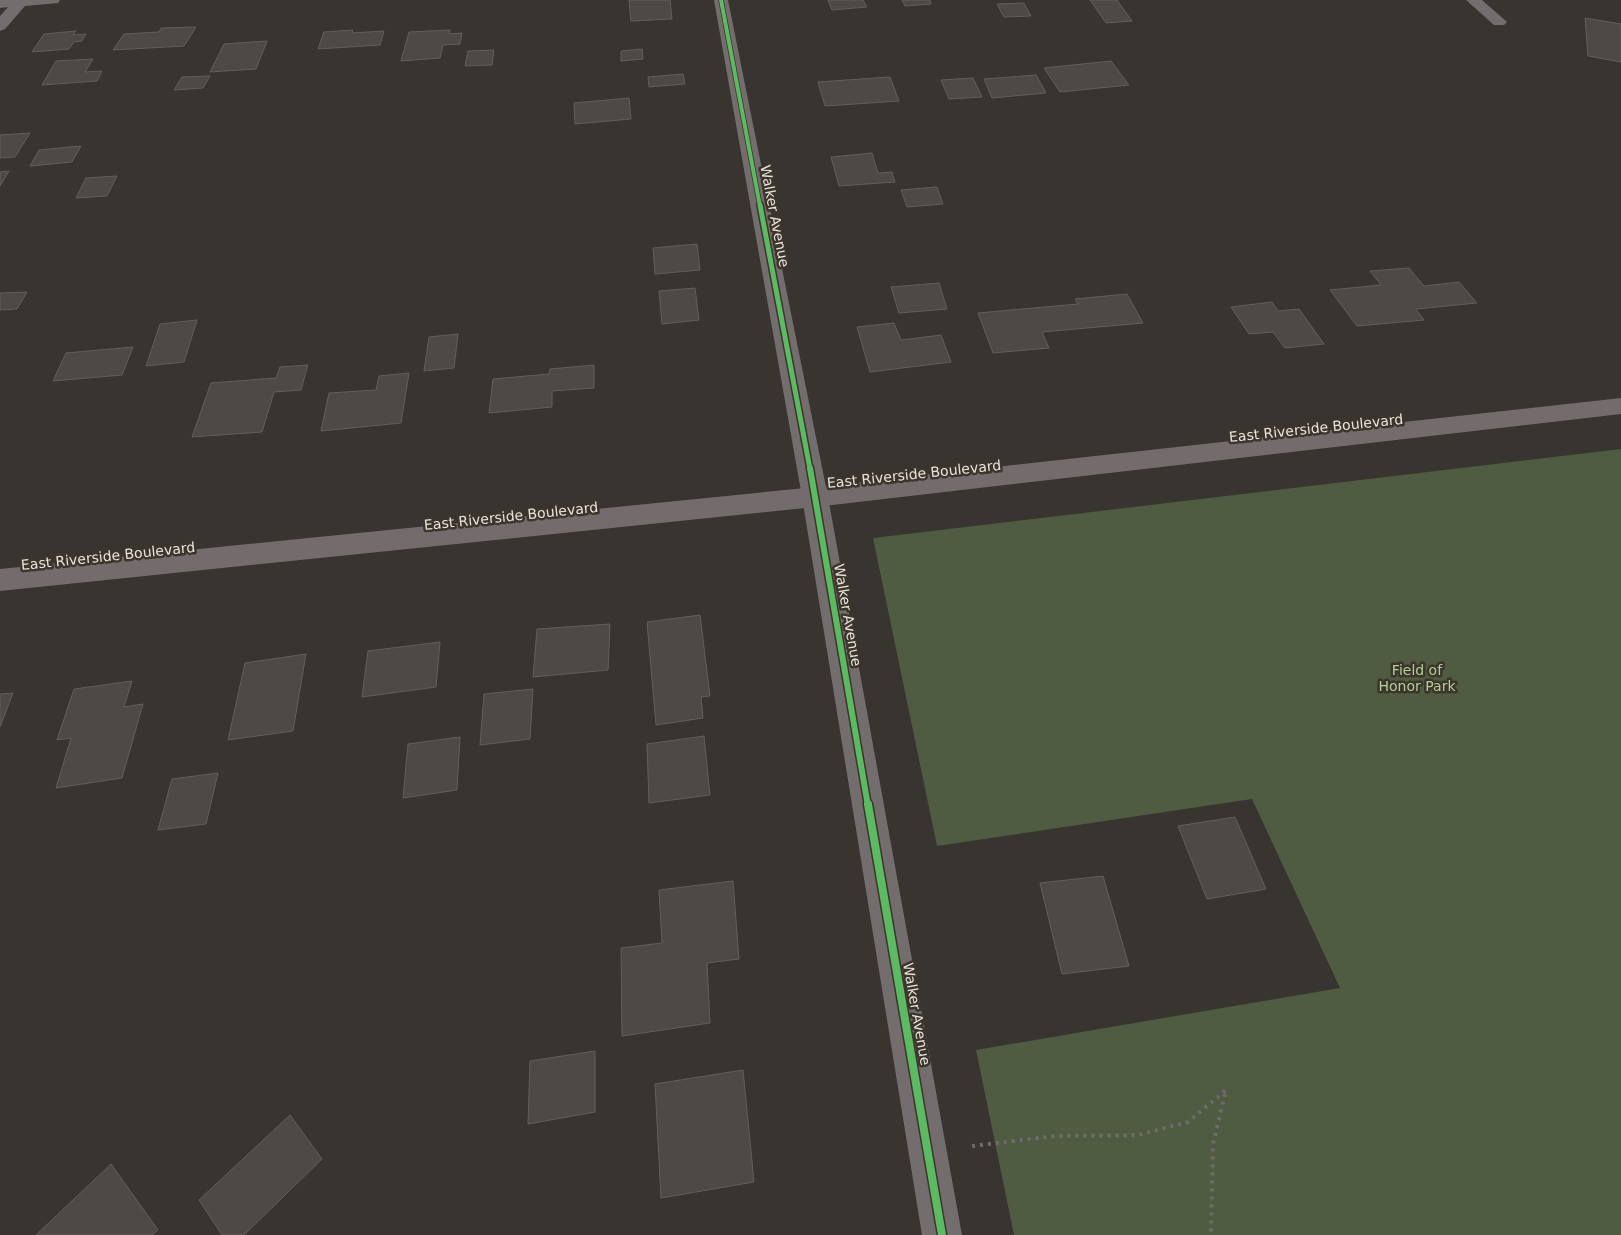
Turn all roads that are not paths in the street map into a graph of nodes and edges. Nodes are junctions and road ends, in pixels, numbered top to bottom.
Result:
1 (53, 0) edge
2 (721, 0) edge
3 (1473, 0) edge
4 (20, 2) junction
5 (0, 3) edge
6 (1499, 22) dead end
7 (0, 26) edge
8 (1621, 406) edge
9 (815, 498) junction
10 (0, 580) edge
11 (942, 1235) edge

1 - 4 street
2 - 9 street, Walker Avenue
3 - 6 street
4 - 5 street
4 - 7 street
8 - 9 main road, East Riverside Boulevard
9 - 10 main road, East Riverside Boulevard
9 - 11 street, Walker Avenue

